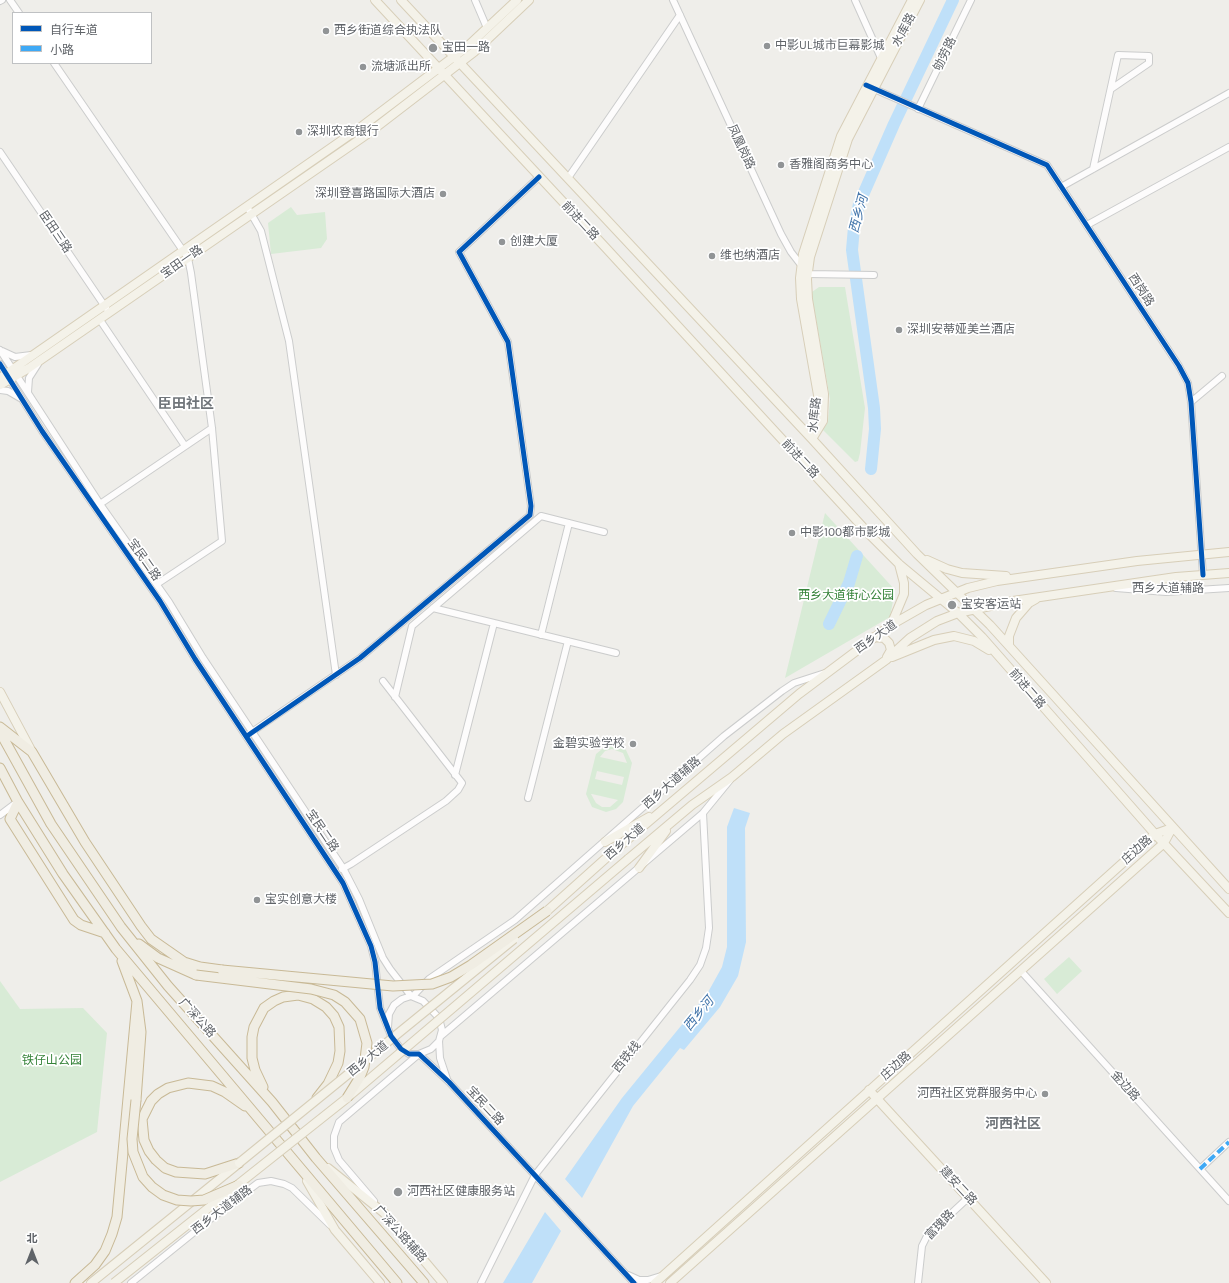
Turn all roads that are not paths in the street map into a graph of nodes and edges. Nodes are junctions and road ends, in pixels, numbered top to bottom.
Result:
1 (10, 0) edge
2 (375, 0) edge
3 (401, 0) edge
4 (475, 0) edge
5 (517, 0) edge
6 (529, 0) edge
7 (673, 0) edge
8 (855, 0) edge
9 (912, 0) edge
10 (920, 0) edge
11 (971, 0) edge
12 (18, 12) edge
13 (680, 15) junction
14 (487, 28) junction
15 (881, 58) junction
16 (457, 60) junction
17 (55, 64) edge
18 (438, 69) junction
19 (444, 75) junction
20 (870, 87) junction
21 (1111, 89) junction
22 (1229, 93) edge
23 (918, 109) junction
24 (1229, 147) edge
25 (0, 152) edge
26 (1093, 169) junction
27 (539, 177) junction
28 (568, 178) junction
29 (1061, 187) junction
30 (249, 210) junction
31 (1087, 226) junction
32 (186, 255) junction
33 (802, 266) junction
34 (808, 274) junction
35 (874, 275) dead end
36 (107, 310) junction
37 (100, 320) junction
38 (0, 350) edge
39 (42, 355) junction
40 (0, 364) edge
41 (9, 375) edge
42 (1222, 376) dead end
43 (0, 385) edge
44 (0, 390) edge
45 (28, 393) junction
46 (21, 399) junction
47 (1191, 402) junction
48 (212, 428) junction
49 (812, 439) junction
50 (185, 446) junction
51 (100, 504) junction
52 (569, 523) junction
53 (604, 532) dead end
54 (1229, 552) edge
55 (917, 554) junction
56 (1201, 555) junction
57 (900, 564) junction
58 (1229, 573) edge
59 (1203, 575) junction
60 (1022, 577) junction
61 (157, 584) junction
62 (1106, 588) junction
63 (1229, 588) edge
64 (957, 592) junction
65 (1039, 597) junction
66 (942, 598) junction
67 (433, 608) junction
68 (975, 609) junction
69 (958, 613) junction
70 (494, 623) junction
71 (891, 625) junction
72 (541, 635) junction
73 (874, 638) junction
74 (568, 641) junction
75 (1009, 645) junction
76 (616, 653) dead end
77 (998, 655) junction
78 (886, 660) junction
79 (826, 672) junction
80 (336, 675) junction
81 (383, 681) dead end
82 (0, 692) edge
83 (395, 697) junction
84 (0, 727) edge
85 (0, 732) edge
86 (252, 732) junction
87 (247, 736) junction
88 (32, 752) junction
89 (0, 768) edge
90 (456, 775) junction
91 (732, 777) junction
92 (528, 798) dead end
93 (18, 802) junction
94 (665, 808) junction
95 (704, 813) junction
96 (0, 815) edge
97 (673, 820) junction
98 (1172, 828) junction
99 (1155, 834) junction
100 (605, 842) junction
101 (1164, 843) junction
102 (343, 868) junction
103 (639, 868) junction
104 (337, 872) junction
105 (1229, 889) edge
106 (547, 911) junction
107 (1229, 913) edge
108 (121, 927) junction
109 (104, 933) junction
110 (116, 949) junction
111 (1021, 971) junction
112 (397, 979) junction
113 (429, 979) junction
114 (412, 996) junction
115 (136, 1001) junction
116 (389, 1031) junction
117 (440, 1038) junction
118 (419, 1054) junction
119 (449, 1082) junction
120 (869, 1090) junction
121 (347, 1098) junction
122 (878, 1099) junction
123 (272, 1102) junction
124 (313, 1103) junction
125 (257, 1115) junction
126 (1229, 1142) edge
127 (316, 1158) junction
128 (239, 1163) junction
129 (1200, 1168) junction
130 (301, 1169) junction
131 (535, 1175) junction
132 (239, 1185) junction
133 (969, 1197) junction
134 (1229, 1201) edge
135 (384, 1213) junction
136 (335, 1230) junction
137 (622, 1270) junction
138 (666, 1273) junction
139 (671, 1282) edge
140 (75, 1283) edge
141 (91, 1283) edge
142 (114, 1283) edge
143 (131, 1283) edge
144 (380, 1283) edge
145 (397, 1283) edge
146 (424, 1283) edge
147 (443, 1283) edge
148 (481, 1283) edge
149 (634, 1283) edge
150 (655, 1283) edge
151 (918, 1283) edge
152 (1046, 1283) edge

1 - 12 street
2 - 18 main road, 前进二路
3 - 16 main road, 前进二路
4 - 14 street
5 - 14 main road, 宝田一路
6 - 16 main road, 宝田一路
7 - 13 street, 凤凰岗路
8 - 15 street
9 - 15 main road, 水库路
10 - 20 main road, 水库路
11 - 23 street, 劬劳路
13 - 28 street
13 - 33 street, 凤凰岗路
14 - 16 main road, 宝田一路
15 - 20 main road, 水库路
16 - 18 main road, 宝田一路
16 - 19 main road, 宝田一路
16 - 28 main road, 前进二路
17 - 32 street
18 - 19 main road, 前进二路
18 - 30 main road, 宝田一路
19 - 27 main road, 前进二路
19 - 30 main road, 宝田一路
20 - 23 street, 西岗路
20 - 33 main road, 水库路
20 - 34 main road, 水库路
21 - 21 street
21 - 26 street
22 - 26 street
23 - 29 street, 西岗路
24 - 31 street
25 - 36 street, 臣田三路
26 - 29 street
27 - 57 main road, 前进二路
27 - 80 street
28 - 49 main road, 前进二路
29 - 31 street, 西岗路
30 - 32 main road, 宝田一路
30 - 80 street
31 - 47 street, 西岗路
32 - 36 main road, 宝田一路
32 - 48 street
33 - 34 street, 凤凰岗路
33 - 49 main road, 水库路
34 - 35 street
34 - 49 main road, 水库路
36 - 37 main road, 宝田一路
36 - 39 main road, 宝田一路
37 - 39 main road, 宝田一路
37 - 50 street
38 - 39 street
38 - 41 street, 宝民二路
39 - 41 main road, 宝田一路
39 - 45 street
40 - 41 street, 宝民二路
41 - 43 main road, 宝田一路
41 - 45 street, 宝民二路
41 - 46 street, 宝民二路
42 - 47 street
44 - 46 street
45 - 51 street, 宝民二路
46 - 87 street, 宝民二路
47 - 56 street, 西岗路
48 - 50 street
48 - 61 street
49 - 55 main road, 前进二路
50 - 51 street
51 - 61 street, 宝民二路
52 - 53 street
52 - 67 street
52 - 72 street
54 - 56 main road, 西乡大道
55 - 60 main road
55 - 64 main road, 前进二路
56 - 59 street, 西岗路
56 - 60 main road, 西乡大道
57 - 66 main road, 前进二路
57 - 71 main road
58 - 59 main road, 西乡大道
59 - 62 main road, 西乡大道
60 - 64 main road, 西乡大道
61 - 86 street, 宝民二路
62 - 63 street, 西乡大道辅路
62 - 65 main road, 西乡大道
64 - 66 main road, 西乡大道
64 - 68 main road, 前进二路
65 - 68 main road, 西乡大道
65 - 75 main road
66 - 69 main road, 前进二路
66 - 71 main road, 西乡大道
67 - 70 street
67 - 83 street
68 - 69 main road, 西乡大道
68 - 75 main road, 前进二路
69 - 77 main road, 前进二路
69 - 78 main road, 西乡大道
70 - 72 street
70 - 90 street
71 - 73 main road, 西乡大道
72 - 74 street
73 - 78 main road
73 - 79 main road, 西乡大道
74 - 76 street
74 - 92 street
75 - 98 main road, 前进二路
77 - 78 main road
77 - 99 main road, 前进二路
78 - 91 main road, 西乡大道
79 - 94 main road, 西乡大道
79 - 100 street, 西乡大道辅路
80 - 86 street
81 - 83 street
82 - 88 main road
83 - 90 street
84 - 88 highway
85 - 108 highway, 广深公路
86 - 87 street
86 - 102 street, 宝民二路
87 - 104 street, 宝民二路
88 - 106 highway, bridge
89 - 93 highway, 广深公路
90 - 102 street
91 - 95 street
91 - 97 main road, 西乡大道
93 - 96 street
93 - 109 highway, 广深公路
93 - 109 highway
94 - 100 main road
94 - 106 main road, 西乡大道
95 - 103 street
95 - 131 street, 西铁线
97 - 103 main road
97 - 121 main road, 西乡大道, bridge
98 - 99 main road, 庄边路
98 - 101 main road, 庄边路
98 - 105 main road, 前进二路
99 - 101 main road, 前进二路
99 - 120 main road, 庄边路
100 - 113 street, 西乡大道辅路
101 - 107 main road, 前进二路
101 - 111 main road, 庄边路
102 - 104 street
102 - 112 street, 宝民二路
103 - 117 street
104 - 116 street, 宝民二路
106 - 124 main road, 西乡大道, bridge
108 - 121 highway, bridge
108 - 123 highway, 广深公路
109 - 110 highway, 广深公路
110 - 115 highway
110 - 125 highway, 广深公路
111 - 122 main road, 庄边路
111 - 129 street, 金边路
112 - 113 street
112 - 114 street, 宝民二路
113 - 114 street, 西乡大道辅路
114 - 116 street, 西乡大道辅路
114 - 117 street, 宝民二路
115 - 132 highway, bridge
115 - 140 highway
116 - 118 street, 宝民二路
117 - 118 street
117 - 119 street, 宝民二路
118 - 119 street, 宝民二路
118 - 135 street
119 - 131 street, 宝民二路
120 - 122 main road, 建安二路
120 - 138 main road, 庄边路
121 - 132 main road, 西乡大道, bridge
122 - 133 main road, 建安二路
122 - 139 main road, 庄边路
123 - 124 highway, bridge
123 - 127 highway, 广深公路
124 - 128 main road, 西乡大道, bridge
125 - 128 highway
125 - 130 highway, 广深公路
126 - 129 street
127 - 135 main road, 广深公路辅路
127 - 146 highway, 广深公路
128 - 141 main road, 西乡大道, bridge
129 - 134 street, 金边路
130 - 136 main road
130 - 145 highway, 广深公路
131 - 137 street, 宝民二路
131 - 148 street, 西铁线
132 - 142 main road, 西乡大道, bridge
133 - 151 street, 富瑰路
133 - 152 main road, 建安二路
135 - 147 main road, 广深公路辅路
136 - 143 street, 西乡大道辅路
136 - 144 main road
137 - 138 street
137 - 149 street, 宝民二路
138 - 150 main road, 庄边路

